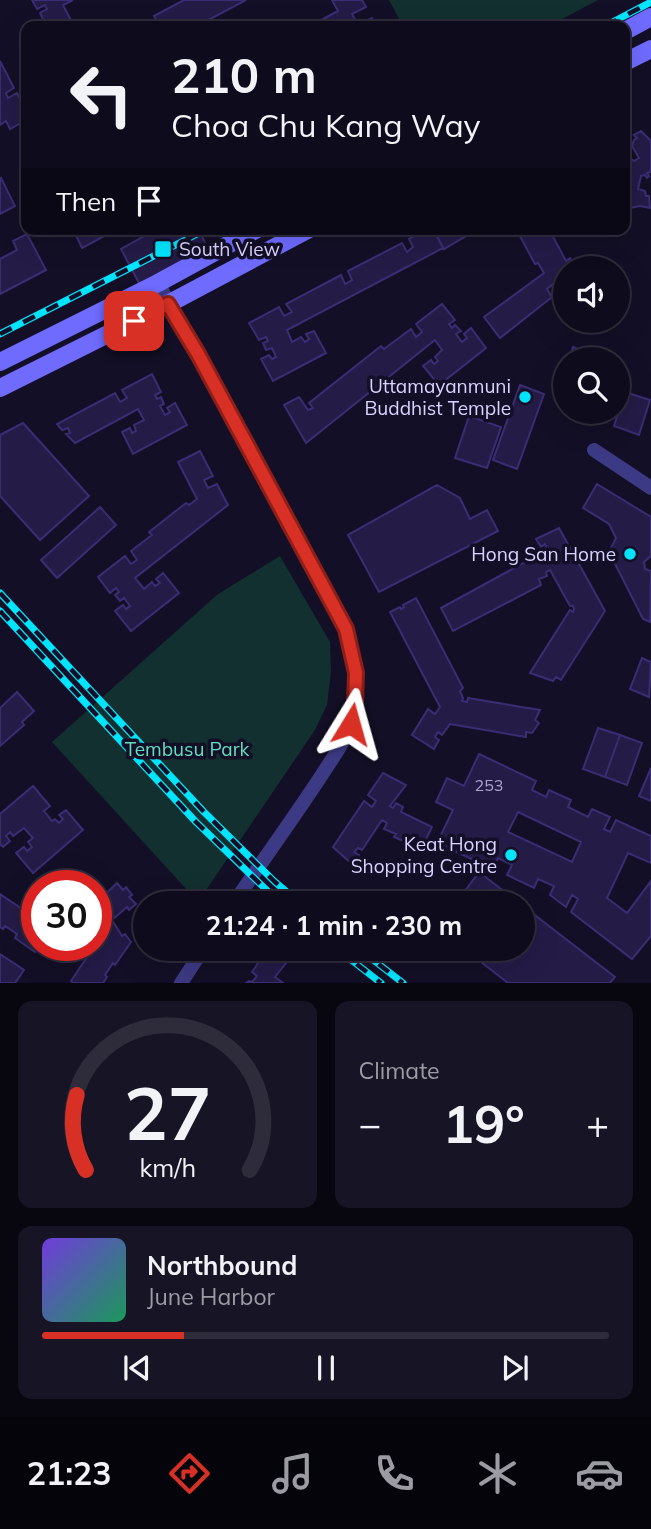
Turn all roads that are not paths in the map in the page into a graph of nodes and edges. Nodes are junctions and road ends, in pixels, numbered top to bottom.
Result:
1 (651, 17) edge
2 (630, 28) edge
3 (651, 49) edge
4 (630, 60) edge
5 (246, 235) edge
6 (298, 235) edge
7 (158, 283) junction
8 (168, 304) junction
9 (0, 362) edge
10 (0, 388) edge
11 (594, 450) dead end
12 (651, 488) edge
13 (242, 891) edge
14 (195, 961) edge
15 (181, 983) edge

1 - 2 main road
3 - 4 main road
5 - 7 main road
6 - 8 main road
7 - 8 street
7 - 9 main road
8 - 10 main road
8 - 13 street
11 - 12 street
14 - 15 street

